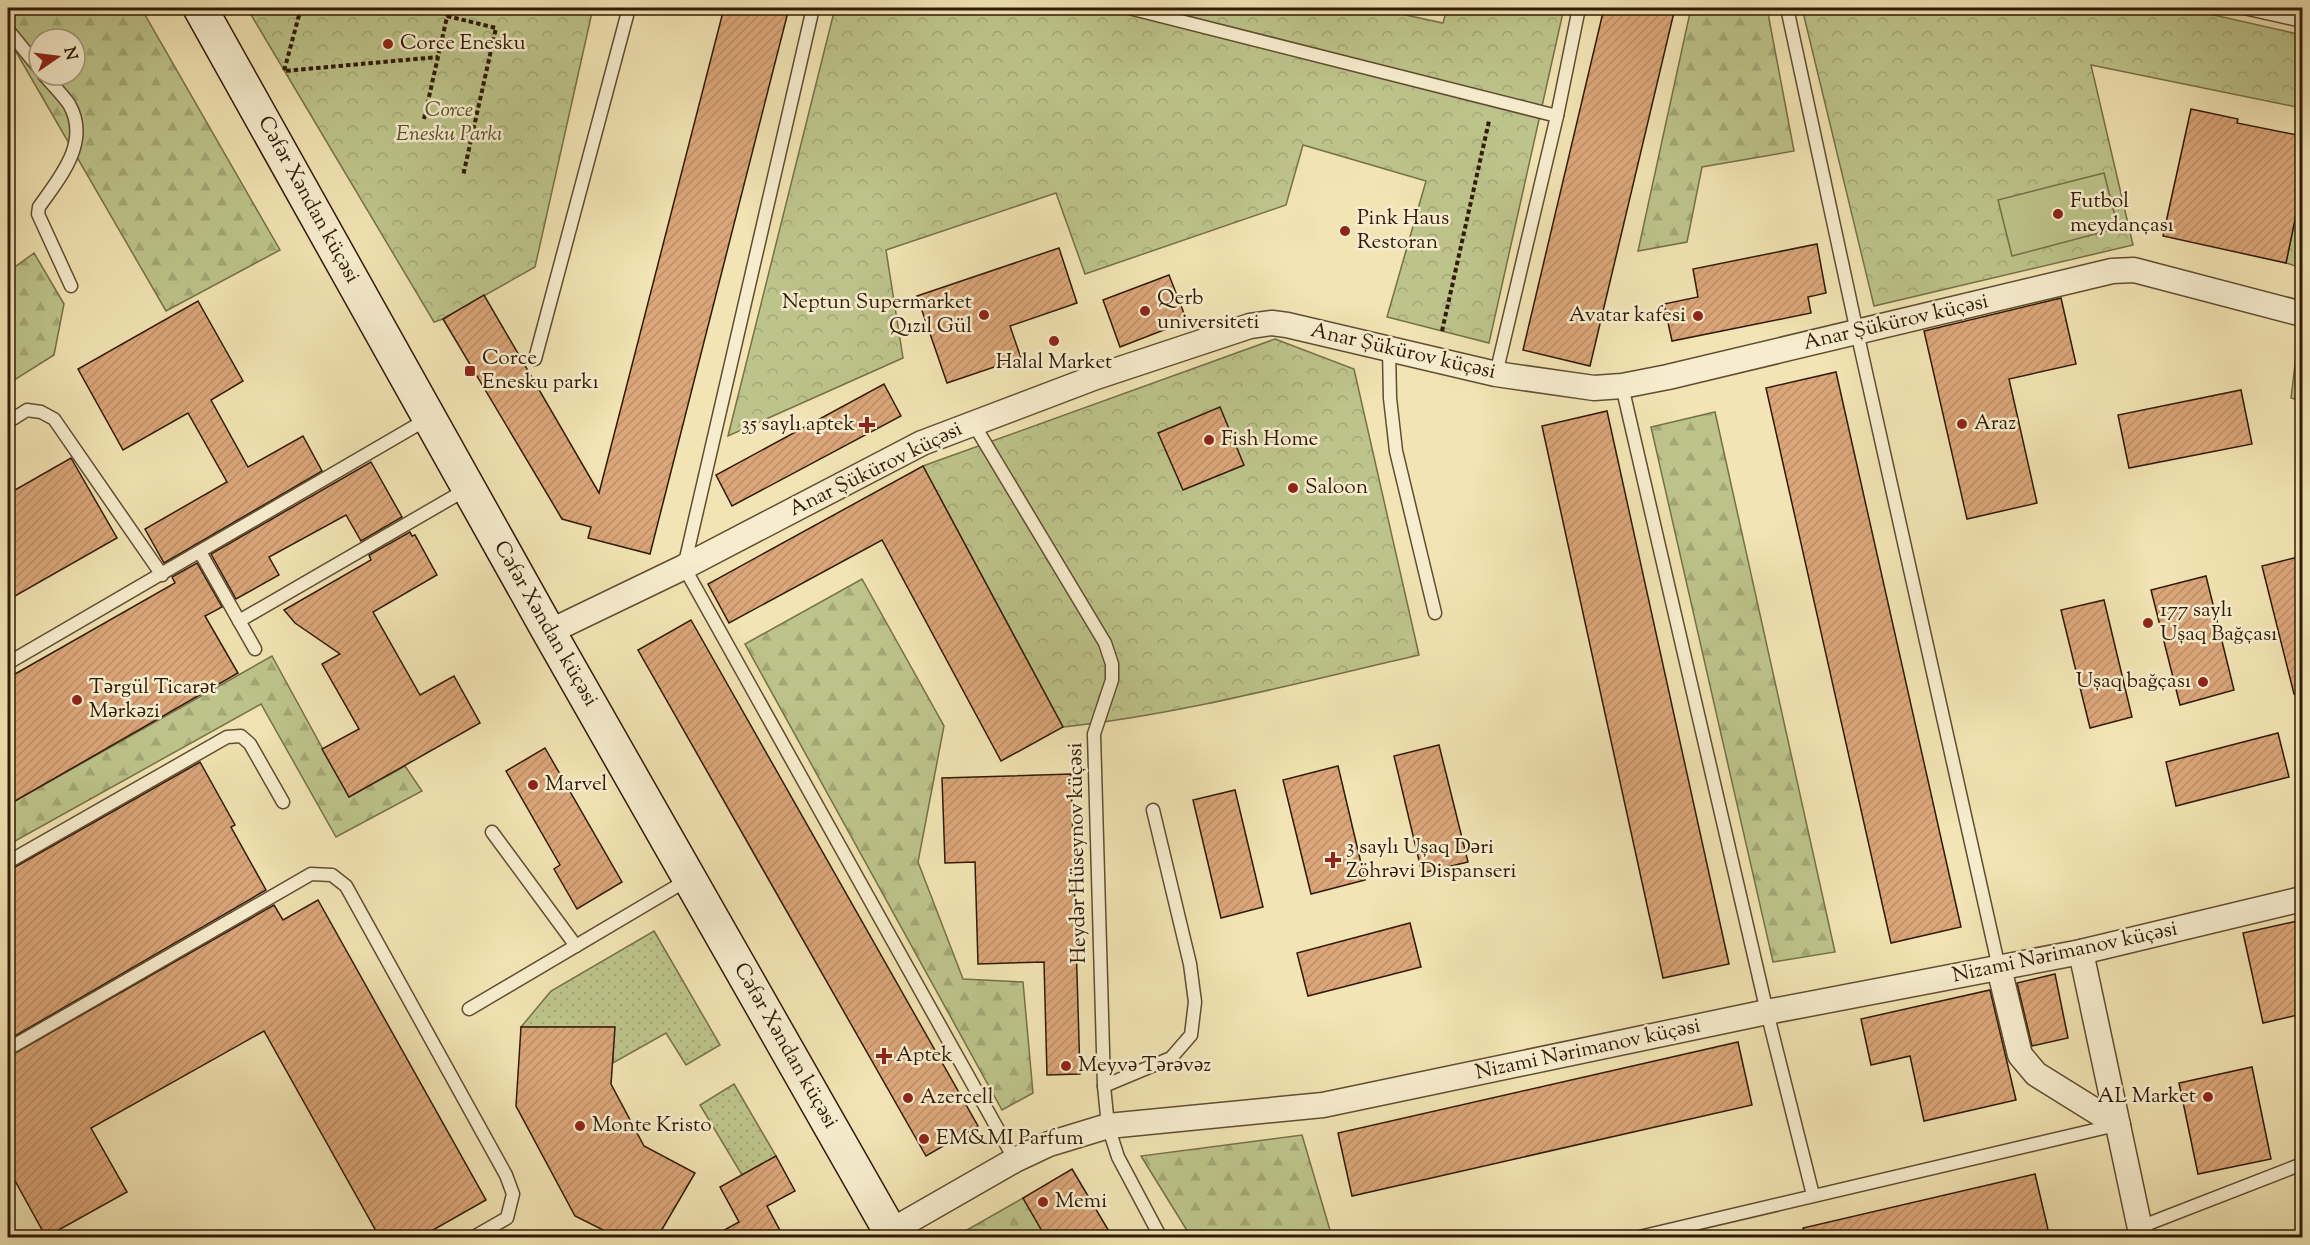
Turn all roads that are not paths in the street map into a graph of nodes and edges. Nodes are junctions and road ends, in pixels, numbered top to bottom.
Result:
1 (200, 8) edge
2 (629, 8) edge
3 (813, 8) edge
4 (1129, 8) edge
5 (1579, 8) edge
6 (1787, 8) edge
7 (2244, 8) edge
8 (2302, 21) edge
9 (8, 30) edge
10 (27, 54) edge
11 (54, 87) edge
12 (1557, 116) junction
13 (71, 286) dead end
14 (2302, 314) edge
15 (1857, 332) junction
16 (1389, 348) junction
17 (535, 359) dead end
18 (1496, 374) junction
19 (1622, 386) junction
20 (429, 417) junction
21 (8, 422) edge
22 (974, 423) junction
23 (469, 488) junction
24 (200, 552) junction
25 (684, 567) junction
26 (162, 575) junction
27 (1435, 613) dead end
28 (239, 621) junction
29 (549, 632) junction
30 (255, 649) dead end
31 (8, 663) edge
32 (283, 802) dead end
33 (1153, 810) dead end
34 (492, 832) dead end
35 (8, 862) edge
36 (690, 878) junction
37 (2302, 899) edge
38 (576, 946) junction
39 (2081, 952) junction
40 (1999, 968) junction
41 (469, 1009) dead end
42 (1767, 1012) junction
43 (8, 1049) edge
44 (1104, 1086) junction
45 (2118, 1125) junction
46 (1108, 1126) junction
47 (1015, 1160) junction
48 (2302, 1164) edge
49 (1813, 1195) junction
50 (2141, 1232) edge
51 (892, 1234) edge
52 (472, 1238) edge
53 (1161, 1238) edge
54 (1635, 1238) edge

1 - 20 main road, Cəfər Xəndan küçəsi
2 - 17 lane
3 - 25 lane
4 - 12 lane
5 - 12 lane
6 - 15 lane
7 - 8 lane
9 - 10 lane
11 - 13 lane
12 - 18 lane
14 - 15 street, Anar Şükürov küçəsi
15 - 19 street, Anar Şükürov küçəsi
15 - 40 lane
16 - 18 street, Anar Şükürov küçəsi
16 - 22 street, Anar Şükürov küçəsi
16 - 27 lane
18 - 19 street, Anar Şükürov küçəsi
19 - 42 lane
20 - 23 main road, Cəfər Xəndan küçəsi
20 - 24 lane
21 - 26 lane
22 - 25 street, Anar Şükürov küçəsi
22 - 44 lane, Heydər Hüseynov küçəsi
23 - 28 lane
23 - 29 main road, Cəfər Xəndan küçəsi
24 - 26 lane
24 - 28 lane
25 - 29 street, Anar Şükürov küçəsi
25 - 47 lane
26 - 31 lane
28 - 30 lane
29 - 36 main road, Cəfər Xəndan küçəsi
32 - 35 lane
33 - 44 lane
34 - 38 lane
36 - 38 lane
36 - 51 main road, Cəfər Xəndan küçəsi
37 - 39 street, Nizami Nərimanov küçəsi
38 - 41 lane
39 - 40 street, Nizami Nərimanov küçəsi
39 - 45 street
40 - 42 street, Nizami Nərimanov küçəsi
40 - 45 street
42 - 46 street, Nizami Nərimanov küçəsi
42 - 49 lane
43 - 52 lane
44 - 46 lane, Heydər Hüseynov küçəsi
45 - 49 lane
45 - 50 street
46 - 47 street, Nizami Nərimanov küçəsi
46 - 53 lane, Heydər Hüseynov küçəsi
47 - 51 street, Nizami Nərimanov küçəsi
48 - 50 lane
49 - 54 lane

